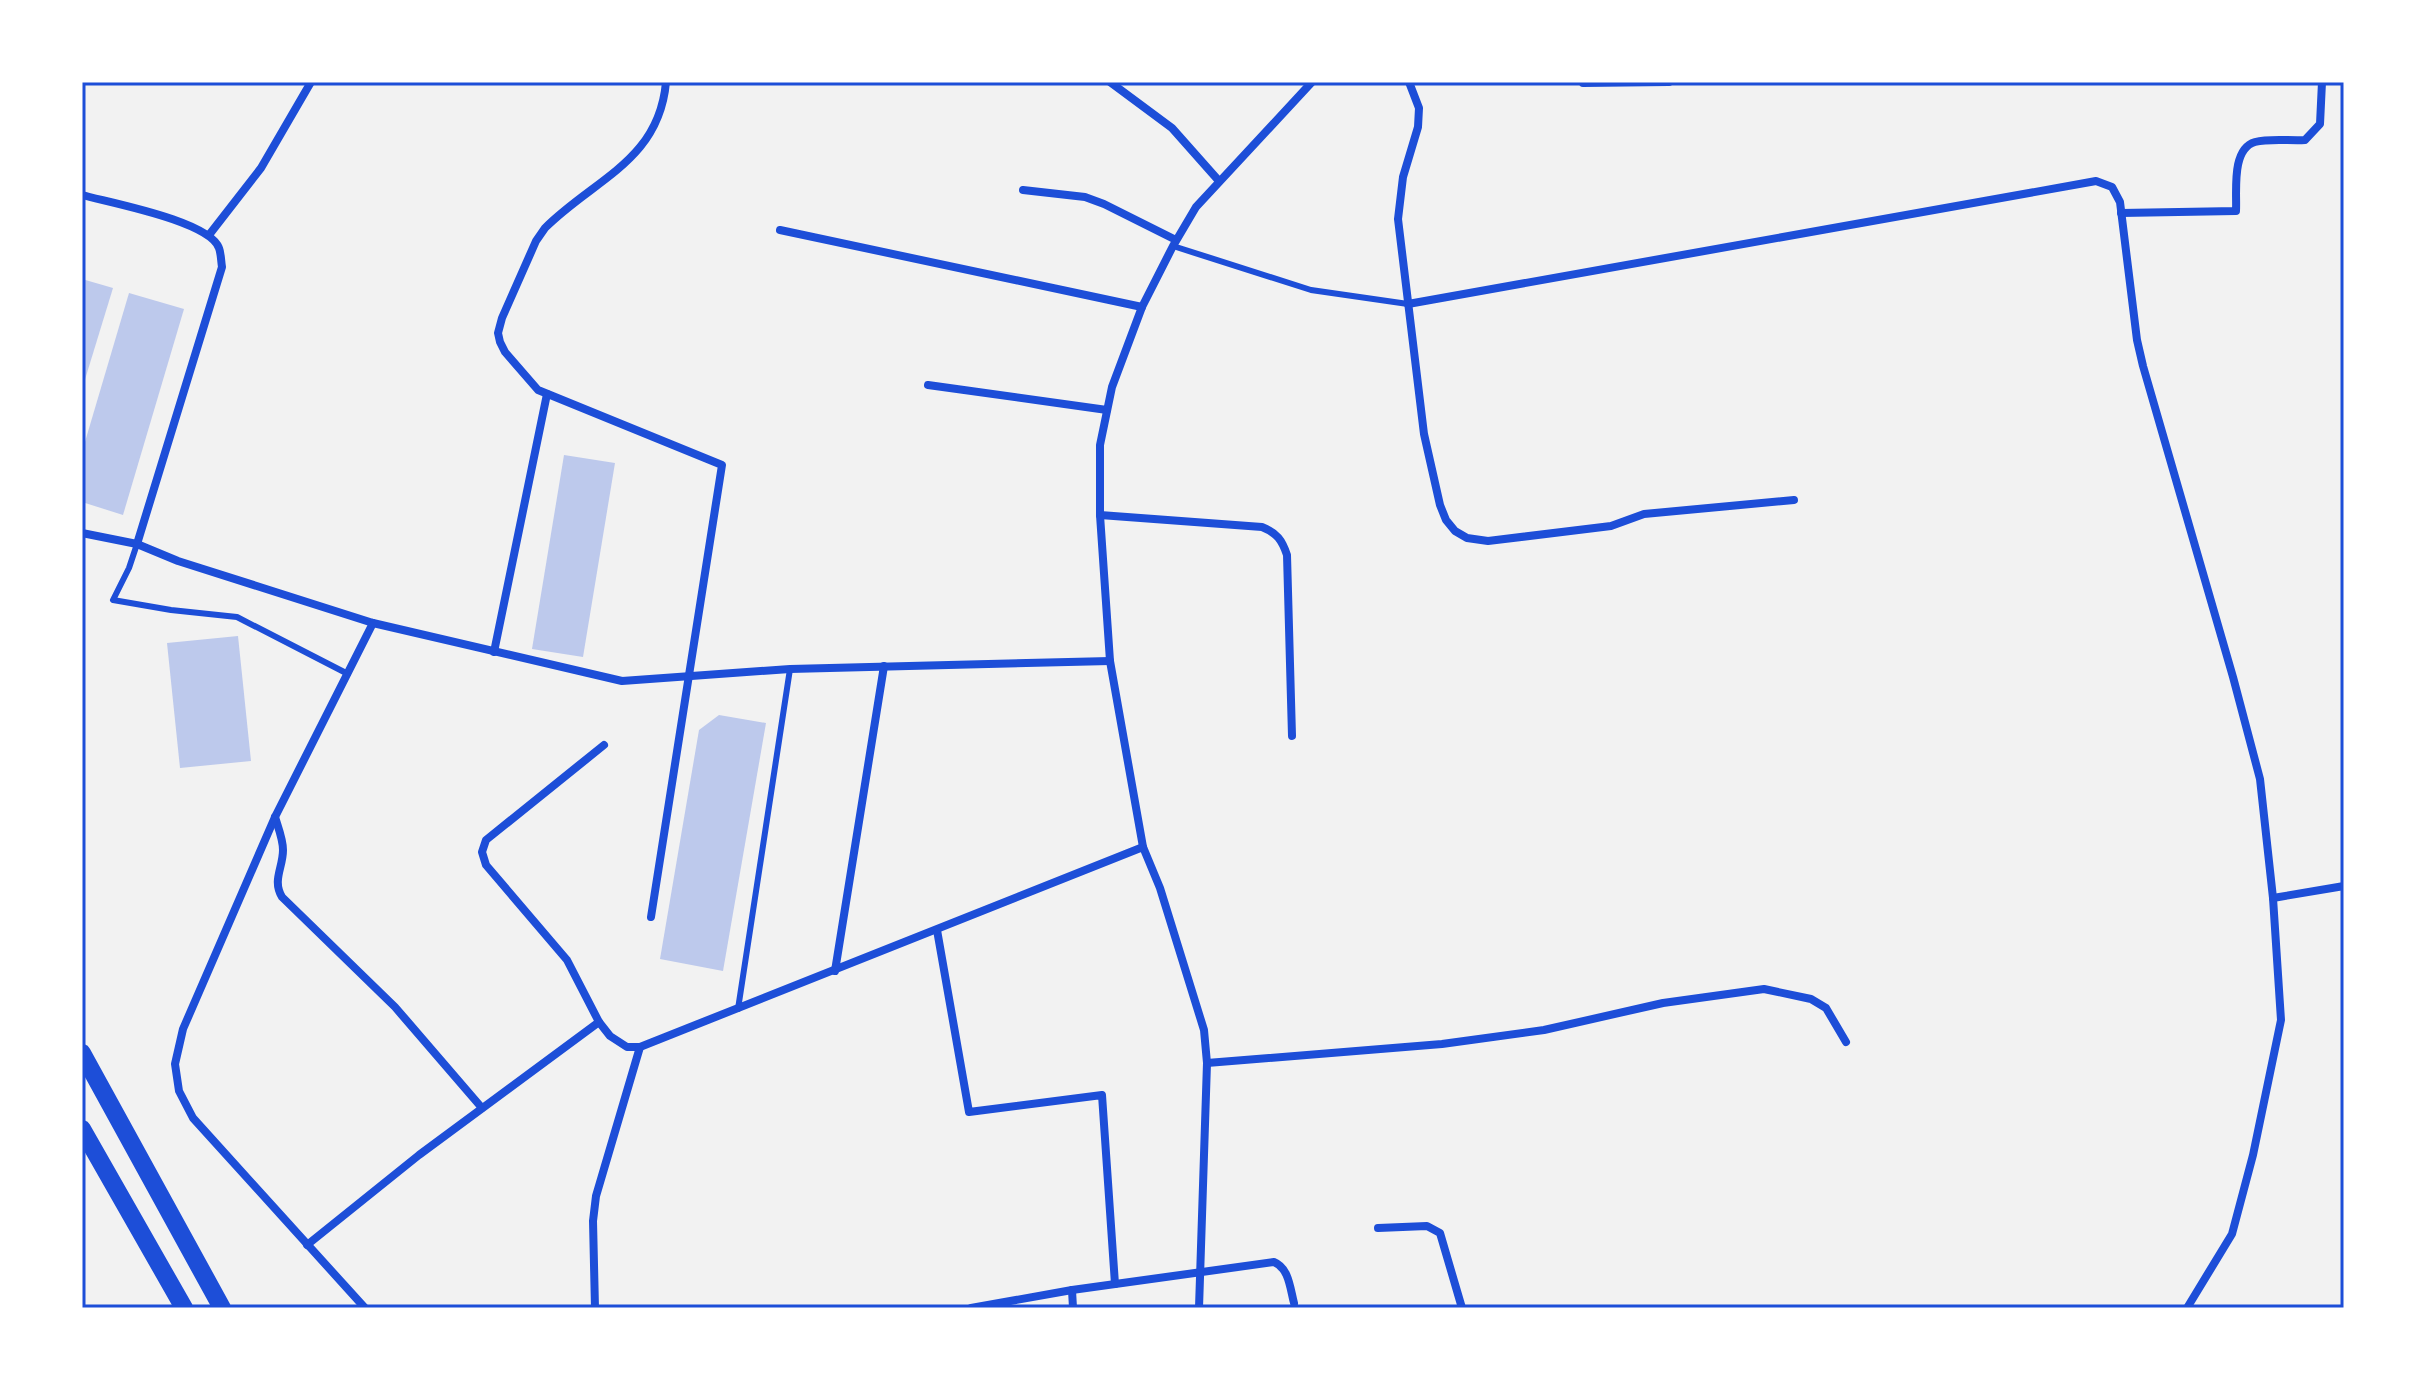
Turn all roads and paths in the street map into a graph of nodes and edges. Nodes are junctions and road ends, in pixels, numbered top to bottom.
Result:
1 (311, 82) edge
2 (666, 82) edge
3 (1110, 82) edge
4 (1312, 82) edge
5 (1409, 82) edge
6 (1669, 82) edge
7 (2322, 82) edge
8 (1583, 83) edge
9 (1219, 181) junction
10 (1023, 190) dead end
11 (82, 195) edge
12 (2121, 213) junction
13 (780, 230) dead end
14 (209, 235) junction
15 (1174, 243) junction
16 (1408, 304) junction
17 (1142, 307) junction
18 (928, 385) dead end
19 (547, 394) junction
20 (1107, 410) junction
21 (1794, 500) dead end
22 (1100, 515) junction
23 (82, 533) edge
24 (137, 544) junction
25 (373, 623) junction
26 (494, 652) junction
27 (1110, 661) junction
28 (884, 666) junction
29 (790, 669) junction
30 (348, 674) junction
31 (687, 676) junction
32 (1292, 736) dead end
33 (604, 745) dead end
34 (275, 817) junction
35 (1143, 847) junction
36 (2344, 886) edge
37 (2273, 898) junction
38 (651, 917) dead end
39 (937, 930) junction
40 (835, 971) junction
41 (738, 1009) junction
42 (599, 1022) junction
43 (1846, 1042) dead end
44 (640, 1047) junction
45 (82, 1053) edge
46 (1207, 1063) junction
47 (482, 1108) junction
48 (82, 1129) edge
49 (1378, 1228) dead end
50 (307, 1245) junction
51 (1201, 1271) junction
52 (1115, 1284) junction
53 (1072, 1290) junction
54 (1294, 1303) dead end
55 (184, 1308) edge
56 (222, 1308) edge
57 (365, 1308) edge
58 (595, 1308) edge
59 (971, 1308) edge
60 (1073, 1308) edge
61 (1199, 1308) edge
62 (1462, 1308) edge
63 (2187, 1308) edge

1 - 14 street
2 - 19 street
3 - 9 street
4 - 9 street
5 - 16 street
6 - 8 street
7 - 12 street
9 - 15 street
10 - 15 street
11 - 14 street
12 - 16 street
12 - 37 street
13 - 17 street
14 - 24 street
15 - 16 lane
15 - 17 street
16 - 21 street
17 - 20 street
18 - 20 street
19 - 26 street
19 - 31 street
20 - 22 street
22 - 27 street
22 - 32 street
23 - 24 street
24 - 25 street
24 - 30 lane
25 - 26 street
25 - 30 street
26 - 31 street
27 - 28 street
27 - 35 street
28 - 29 street
28 - 40 street
29 - 31 street
29 - 41 lane
30 - 34 street
31 - 38 street
33 - 42 street
34 - 47 street
34 - 50 street
35 - 39 street
35 - 46 street
36 - 37 street
37 - 63 street
39 - 40 street
39 - 52 street
40 - 41 street
41 - 44 street
42 - 44 street
42 - 47 street
43 - 46 street
44 - 58 street
45 - 56 main road
46 - 51 street
47 - 50 street
48 - 55 main road
49 - 62 street
50 - 57 street
51 - 52 street
51 - 54 street
51 - 61 street
52 - 53 street
53 - 59 street
53 - 60 street

